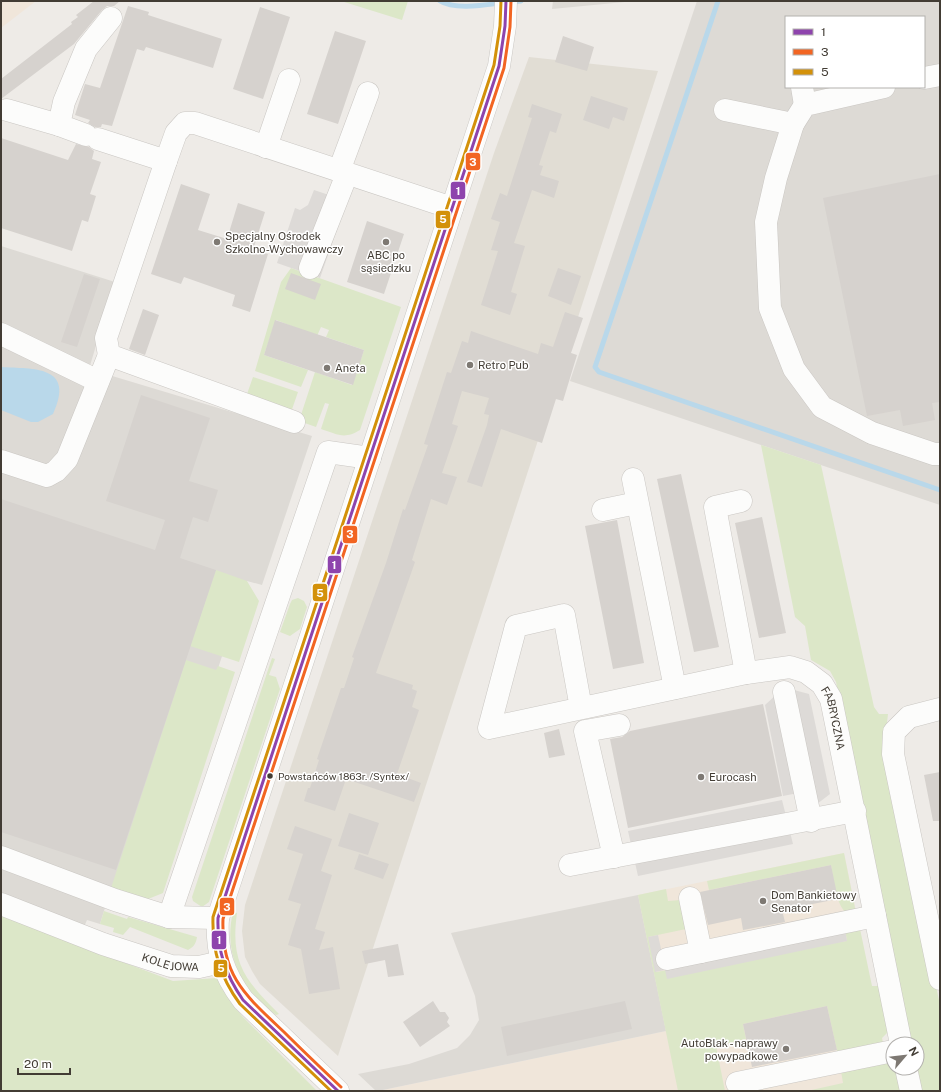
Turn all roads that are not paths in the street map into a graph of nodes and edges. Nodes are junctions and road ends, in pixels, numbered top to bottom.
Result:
1 (506, 10) edge
2 (111, 18) dead end
3 (940, 75) edge
4 (925, 78) edge
5 (289, 80) dead end
6 (875, 88) edge
7 (368, 93) dead end
8 (804, 96) edge
9 (7, 110) dead end
10 (725, 110) dead end
11 (793, 124) junction
12 (59, 125) junction
13 (266, 147) junction
14 (166, 161) junction
15 (343, 172) junction
16 (452, 208) junction
17 (310, 268) dead end
18 (1, 334) edge
19 (110, 355) junction
20 (98, 381) junction
21 (294, 422) dead end
22 (940, 454) edge
23 (370, 458) junction
24 (1, 461) edge
25 (632, 478) dead end
26 (741, 501) dead end
27 (637, 503) junction
28 (603, 510) dead end
29 (746, 673) junction
30 (676, 688) junction
31 (784, 692) dead end
32 (581, 708) junction
33 (940, 709) edge
34 (619, 725) dead end
35 (855, 811) junction
36 (811, 821) junction
37 (1, 857) edge
38 (614, 857) junction
39 (570, 866) dead end
40 (690, 898) dead end
41 (1, 904) edge
42 (875, 916) junction
43 (169, 917) junction
44 (218, 918) junction
45 (701, 952) junction
46 (666, 959) dead end
47 (222, 962) junction
48 (939, 973) edge
49 (899, 1036) edge
50 (885, 1053) edge
51 (908, 1076) edge
52 (736, 1083) dead end
53 (338, 1091) edge
54 (911, 1091) edge

1 - 16 street
2 - 12 street
3 - 4 street
5 - 13 street
6 - 8 street
7 - 15 street
8 - 11 street
9 - 12 street
10 - 11 street
11 - 22 street
12 - 14 street
13 - 14 street
13 - 15 street
14 - 19 street
15 - 16 street
15 - 17 street
16 - 23 street
18 - 20 street
19 - 20 street
19 - 21 street
20 - 24 street
23 - 43 street
23 - 44 street
25 - 27 street
26 - 29 street
27 - 28 street
27 - 30 street
29 - 30 street, FABRYCZNA
29 - 35 street, FABRYCZNA
30 - 32 street, FABRYCZNA
31 - 36 street
32 - 32 street, FABRYCZNA
33 - 48 street
34 - 38 street
35 - 36 street
35 - 42 street, FABRYCZNA
36 - 38 street
37 - 43 street
38 - 39 street
40 - 45 street
41 - 47 street, KOLEJOWA
42 - 45 street
42 - 49 street, FABRYCZNA
43 - 44 street
44 - 47 street
45 - 46 street
47 - 53 street
50 - 52 street
51 - 54 street

